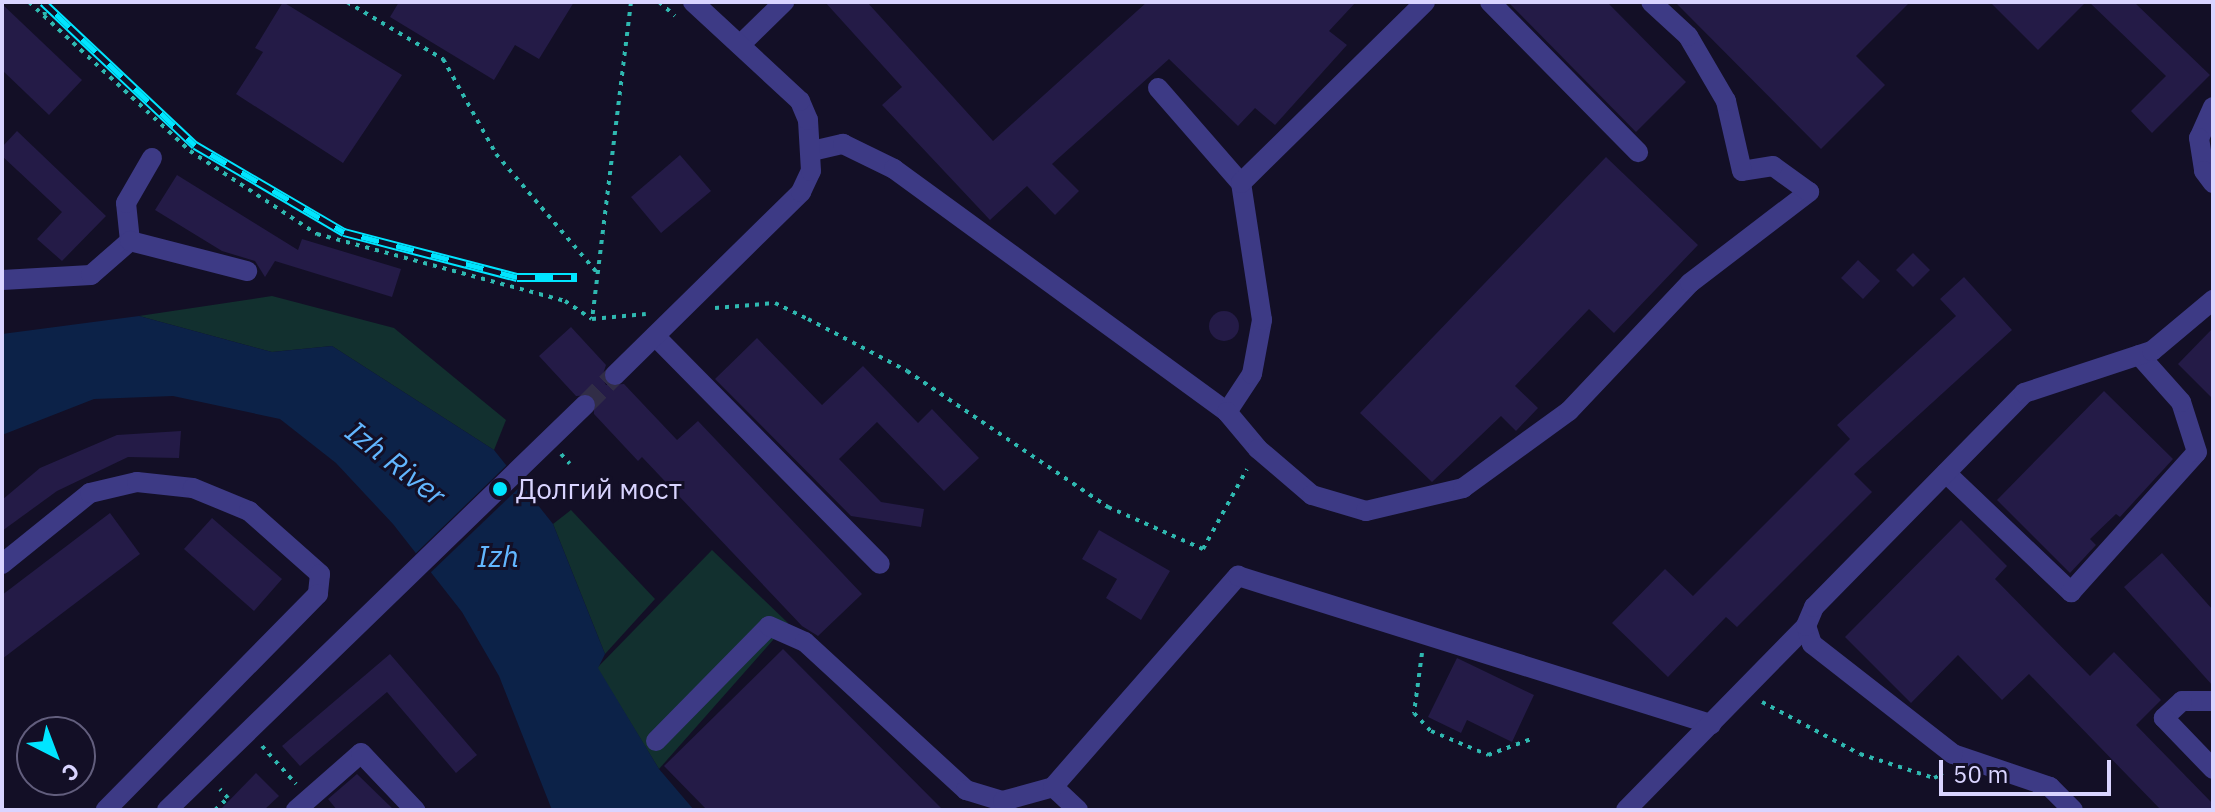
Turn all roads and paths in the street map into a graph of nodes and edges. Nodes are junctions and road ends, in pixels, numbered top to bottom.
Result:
1 (29, 2) edge
2 (43, 2) edge
3 (347, 2) edge
4 (631, 2) edge
5 (693, 2) edge
6 (784, 2) edge
7 (1425, 2) edge
8 (1490, 2) edge
9 (1651, 2) edge
10 (45, 17) junction
11 (740, 45) junction
12 (1158, 88) dead end
13 (2213, 107) edge
14 (812, 151) junction
15 (1638, 152) dead end
16 (152, 158) dead end
17 (1241, 183) junction
18 (2213, 183) edge
19 (130, 241) junction
20 (247, 271) dead end
21 (598, 274) junction
22 (2, 280) edge
23 (2213, 300) edge
24 (680, 311) junction
25 (592, 319) junction
26 (655, 336) junction
27 (2139, 355) junction
28 (615, 375) tunnel mouth
29 (585, 405) tunnel mouth
30 (1227, 412) junction
31 (1258, 449) junction
32 (1946, 473) junction
33 (2, 564) edge
34 (880, 564) dead end
35 (1806, 626) junction
36 (1425, 634) junction
37 (1742, 692) junction
38 (2213, 701) edge
39 (1711, 724) junction
40 (1534, 738) dead end
41 (656, 741) dead end
42 (260, 744) dead end
43 (1972, 760) junction
44 (2213, 769) edge
45 (1053, 787) junction
46 (221, 790) dead end
47 (1032, 793) junction
48 (302, 804) edge
49 (217, 808) edge
50 (106, 810) edge
51 (167, 810) edge
52 (415, 810) edge
53 (1015, 810) edge
54 (1078, 810) edge
55 (1626, 810) edge
56 (2073, 810) edge

1 - 10 path
2 - 10 path
3 - 21 path
4 - 21 path
5 - 11 street
6 - 11 street
7 - 17 street
8 - 15 street
9 - 31 street
10 - 25 path
11 - 14 street
12 - 17 street
13 - 18 street
14 - 24 street
14 - 30 street
16 - 19 street
17 - 30 street
19 - 20 street
19 - 22 street
21 - 25 path
23 - 27 street
24 - 25 path
24 - 26 street
24 - 31 path
26 - 28 street
26 - 34 street
27 - 32 street
27 - 32 street
29 - 51 street
30 - 31 street
32 - 35 street
33 - 50 street
35 - 37 street
35 - 43 street
36 - 39 street
36 - 40 path
36 - 45 street
37 - 39 street
37 - 43 path
38 - 44 street
39 - 55 street
41 - 47 street
42 - 48 path
43 - 56 street
45 - 47 street
45 - 54 street
46 - 49 path
47 - 53 street
48 - 52 street

